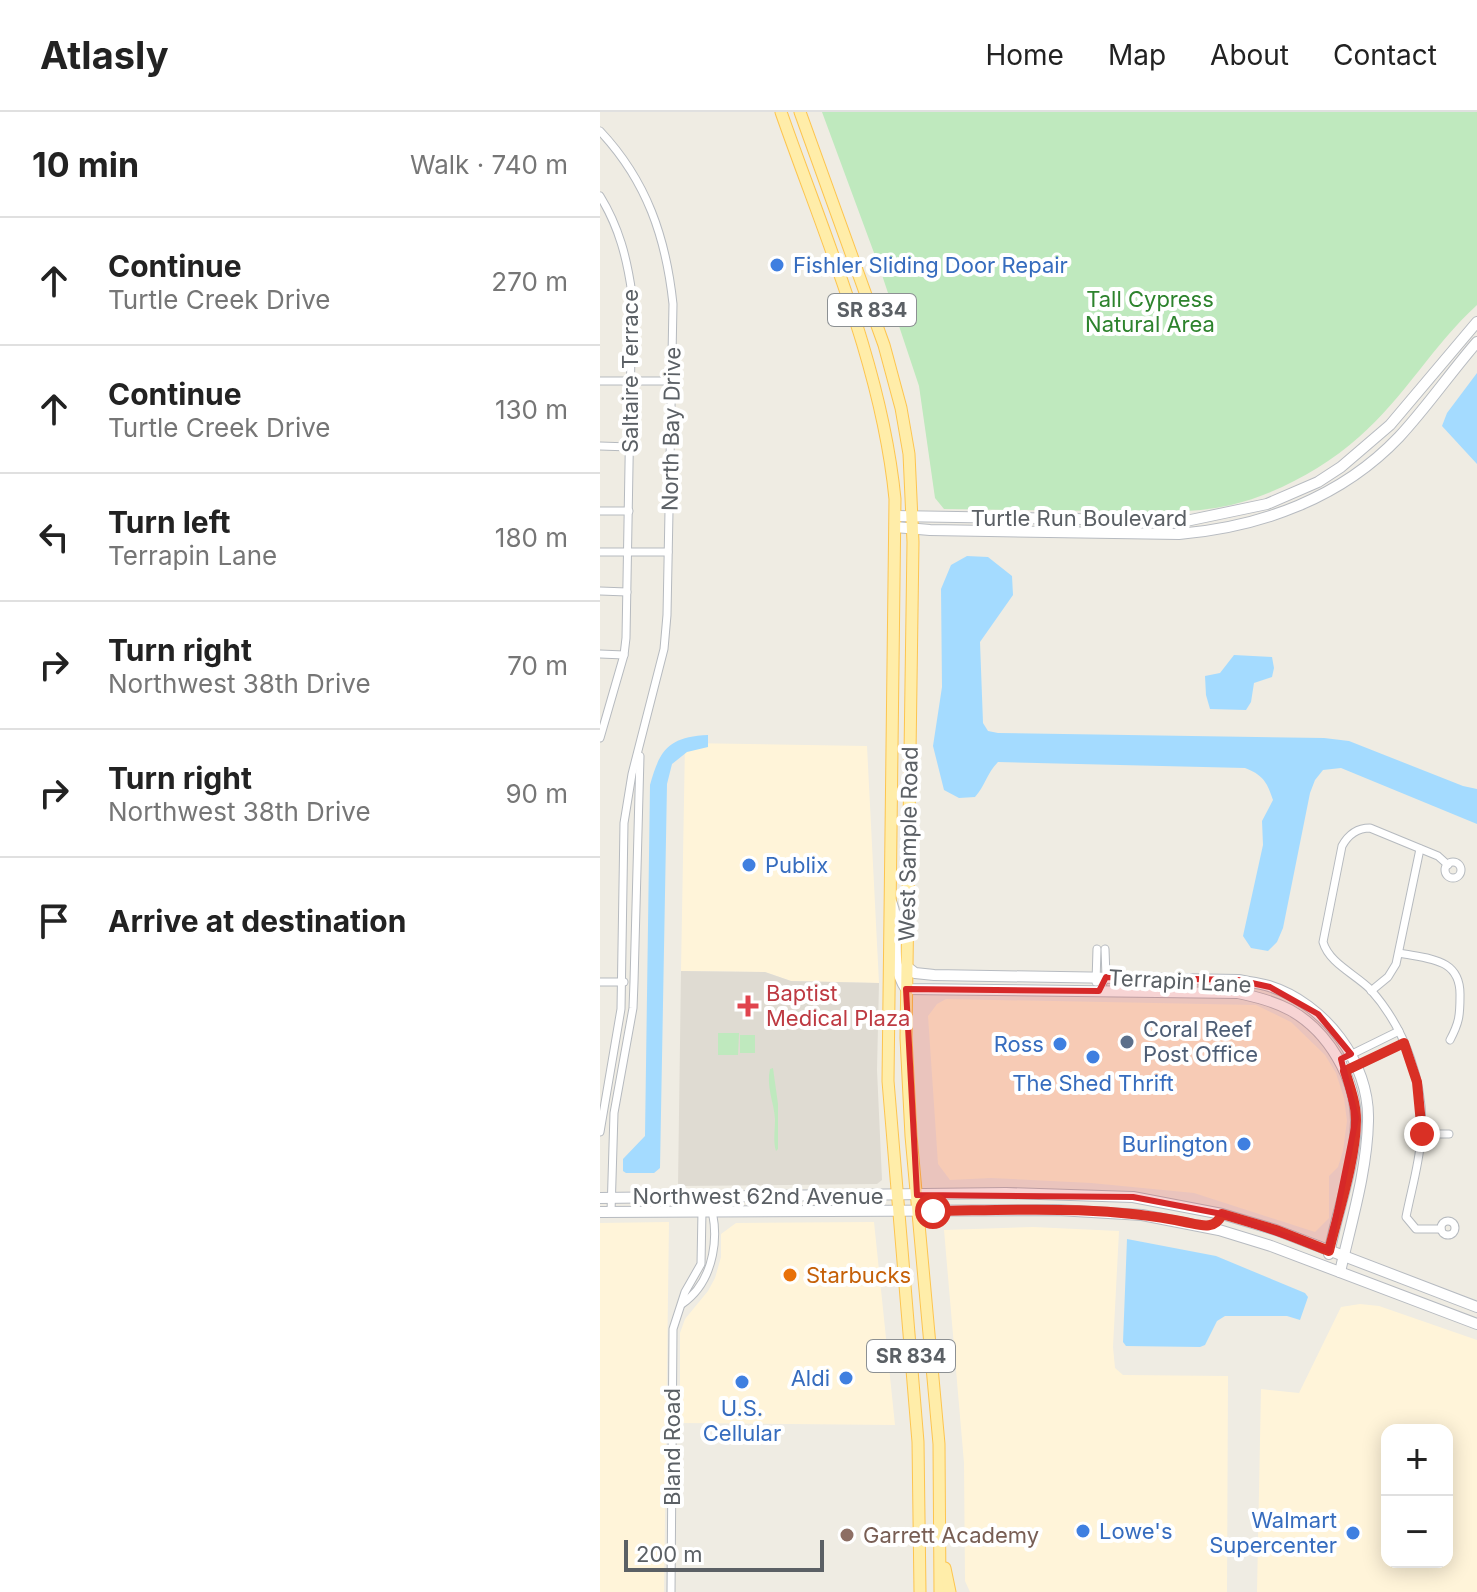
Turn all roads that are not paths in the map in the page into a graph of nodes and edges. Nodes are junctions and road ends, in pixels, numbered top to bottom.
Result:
1 (781, 112) edge
2 (800, 112) edge
3 (600, 131) edge
4 (600, 196) edge
5 (1477, 322) edge
6 (1477, 342) edge
7 (600, 381) edge
8 (631, 381) junction
9 (672, 381) junction
10 (600, 446) edge
11 (630, 447) junction
12 (600, 511) edge
13 (629, 511) junction
14 (895, 521) junction
15 (913, 522) junction
16 (600, 552) edge
17 (628, 552) junction
18 (668, 552) junction
19 (600, 591) edge
20 (627, 592) junction
21 (600, 654) edge
22 (624, 655) junction
23 (600, 738) edge
24 (641, 742) junction
25 (892, 762) junction
26 (909, 785) junction
27 (1420, 849) junction
28 (1448, 865) dead end
29 (890, 897) junction
30 (1101, 949) dead end
31 (1399, 953) junction
32 (906, 966) junction
33 (1100, 977) junction
34 (600, 982) edge
35 (634, 982) junction
36 (622, 983) junction
37 (906, 989) junction
38 (1099, 991) junction
39 (1371, 991) junction
40 (1399, 1031) junction
41 (1450, 1040) dead end
42 (1404, 1043) junction
43 (1351, 1054) junction
44 (1340, 1060) junction
45 (1356, 1065) junction
46 (1345, 1071) junction
47 (604, 1100) junction
48 (616, 1101) junction
49 (600, 1132) edge
50 (1422, 1134) junction
51 (1449, 1134) dead end
52 (1355, 1138) junction
53 (1360, 1178) junction
54 (897, 1195) junction
55 (917, 1195) junction
56 (1105, 1195) junction
57 (707, 1196) junction
58 (605, 1198) edge
59 (708, 1211) junction
60 (899, 1211) junction
61 (918, 1211) junction
62 (1105, 1211) junction
63 (605, 1212) edge
64 (1222, 1214) junction
65 (1207, 1227) junction
66 (1441, 1229) dead end
67 (1329, 1251) junction
68 (1344, 1256) junction
69 (1327, 1266) junction
70 (1340, 1272) junction
71 (1477, 1307) edge
72 (1477, 1324) edge
73 (941, 1547) junction
74 (921, 1578) junction
75 (671, 1592) edge
76 (914, 1592) edge
77 (920, 1592) edge
78 (940, 1592) edge
79 (950, 1592) edge

1 - 14 main road, West Sample Road / SR 834
2 - 15 main road, West Sample Road / SR 834
3 - 9 street, North Bay Drive
4 - 8 street, Saltaire Terrace
5 - 15 street, Turtle Run Boulevard
6 - 15 street, Turtle Run Boulevard
7 - 8 street
8 - 9 street
8 - 11 street, Saltaire Terrace
9 - 18 street, North Bay Drive
10 - 11 street
11 - 13 street, Saltaire Terrace
12 - 13 street
13 - 17 street, Saltaire Terrace
14 - 15 street, Turtle Run Boulevard
14 - 25 main road, West Sample Road / SR 834
15 - 26 main road, West Sample Road / SR 834
16 - 17 street
17 - 18 street
17 - 20 street, Saltaire Terrace
18 - 24 street, North Bay Drive
19 - 20 street
20 - 22 street, Saltaire Terrace
21 - 22 street
22 - 23 street, Saltaire Terrace
24 - 35 street, North Bay Drive
24 - 36 street, North Bay Drive
25 - 26 main road
25 - 29 main road, West Sample Road / SR 834
26 - 32 main road, West Sample Road / SR 834
27 - 28 street
27 - 31 street
27 - 39 street
29 - 37 street
29 - 54 main road, West Sample Road / SR 834
30 - 33 street
31 - 39 street
31 - 41 street
32 - 33 street, Terrapin Lane
32 - 37 main road, West Sample Road / SR 834
33 - 38 street
33 - 43 street, Terrapin Lane
34 - 36 street
35 - 36 street
35 - 48 street, North Bay Drive
36 - 47 street, North Bay Drive
37 - 38 street, Terrapin Lane
37 - 55 main road, West Sample Road / SR 834
38 - 44 street, Terrapin Lane
39 - 40 street
40 - 42 street
40 - 43 street
42 - 45 street
42 - 50 street
43 - 44 street
43 - 45 street, Terrapin Lane
44 - 46 street, Terrapin Lane
45 - 46 street
45 - 53 street, Terrapin Lane
46 - 52 street, Terrapin Lane
47 - 48 street
47 - 49 street, North Bay Drive
48 - 58 street, North Bay Drive
50 - 51 street
50 - 66 street
52 - 53 street
52 - 67 street, Terrapin Lane
53 - 68 street, Terrapin Lane
54 - 55 street, Northwest 62nd Avenue
54 - 57 street, Northwest 62nd Avenue
54 - 60 main road, West Sample Road / SR 834
55 - 56 street, Northwest 62nd Avenue
55 - 61 main road, West Sample Road / SR 834
56 - 62 street
56 - 64 street, Northwest 62nd Avenue
57 - 58 street, Northwest 62nd Avenue
57 - 59 street, Bland Road
58 - 63 street, North Bay Drive
59 - 60 street, Northwest 62nd Avenue
59 - 63 street, Northwest 62nd Avenue
59 - 75 street, Bland Road
60 - 61 street, Northwest 62nd Avenue
60 - 74 main road, West Sample Road / SR 834
61 - 62 street, Northwest 62nd Avenue
61 - 73 main road, West Sample Road / SR 834
62 - 65 street, Northwest 62nd Avenue
64 - 65 street
64 - 67 street, Northwest 62nd Avenue
65 - 69 street, Northwest 62nd Avenue
67 - 68 street, Northwest 62nd Avenue
67 - 69 street, Terrapin Lane
68 - 70 street, Terrapin Lane
68 - 71 street, Northwest 62nd Avenue
69 - 70 street, Northwest 62nd Avenue
70 - 72 street, Northwest 62nd Avenue
73 - 78 main road, West Sample Road / SR 834
73 - 79 main road
74 - 76 main road
74 - 77 main road, West Sample Road / SR 834

